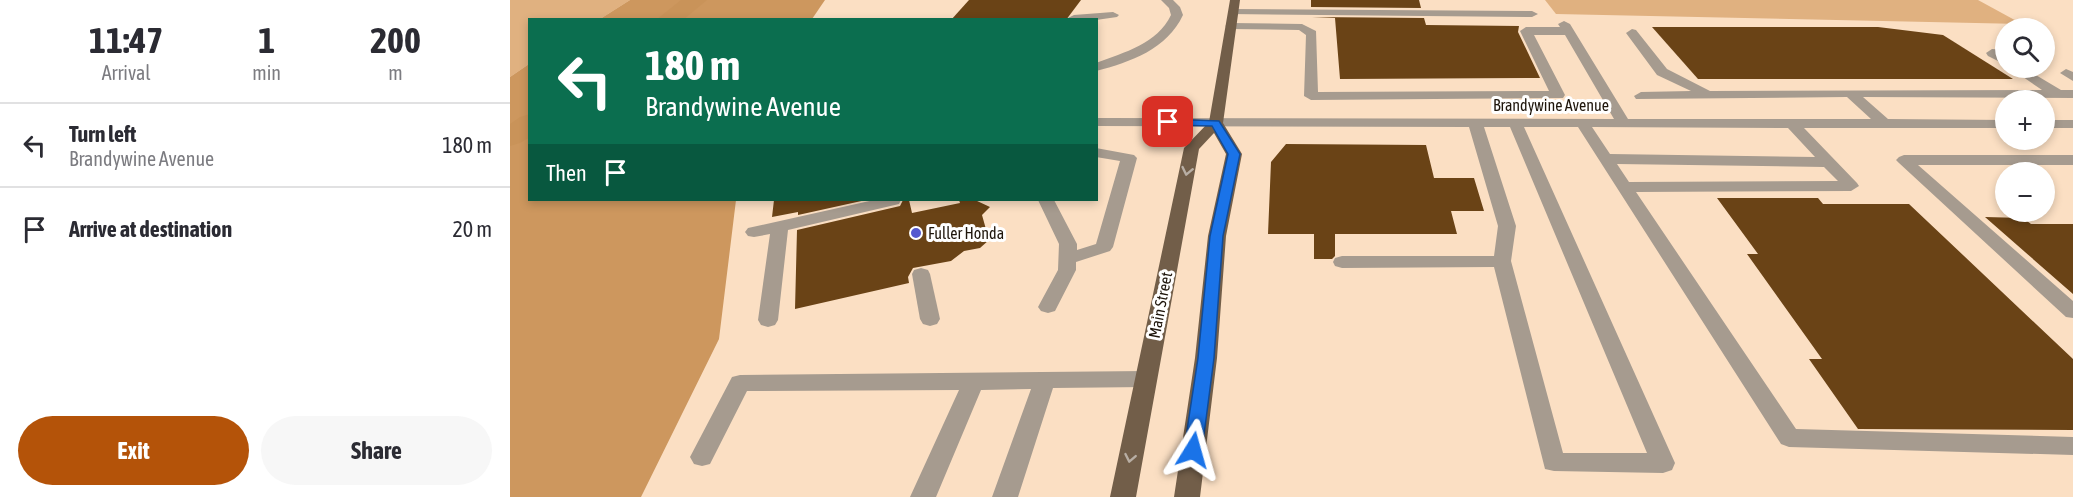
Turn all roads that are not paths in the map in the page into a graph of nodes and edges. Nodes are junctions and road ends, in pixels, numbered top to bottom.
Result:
1 (1167, 0) edge
2 (1524, 3) dead end
3 (1427, 5) edge
4 (1234, 6) edge
5 (1532, 14) dead end
6 (1113, 15) dead end
7 (1074, 18) edge
8 (1231, 26) junction
9 (1632, 33) dead end
10 (1098, 66) edge
11 (2032, 78) edge
12 (1850, 93) junction
13 (2058, 94) junction
14 (2073, 94) edge
15 (1710, 95) junction
16 (1388, 96) junction
17 (1641, 96) dead end
18 (1098, 122) edge
19 (1216, 123) junction
20 (1396, 123) junction
21 (1475, 123) junction
22 (1515, 123) junction
23 (1582, 123) junction
24 (1623, 123) junction
25 (1791, 123) junction
26 (1884, 123) junction
27 (1995, 124) edge
28 (2055, 124) edge
29 (2073, 124) edge
30 (1098, 152) edge
31 (1606, 159) junction
32 (2073, 160) edge
33 (1828, 162) junction
34 (1624, 187) junction
35 (889, 201) edge
36 (1046, 201) edge
37 (780, 227) junction
38 (754, 232) dead end
39 (1068, 259) junction
40 (1502, 261) junction
41 (1342, 262) dead end
42 (921, 274) dead end
43 (1048, 307) dead end
44 (2073, 312) edge
45 (930, 319) dead end
46 (768, 320) dead end
47 (1146, 379) junction
48 (973, 382) junction
49 (1044, 382) junction
50 (2073, 446) edge
51 (702, 457) dead end
52 (923, 497) edge
53 (1005, 497) edge
54 (1122, 497) edge
55 (1186, 497) edge

1 - 10 street
2 - 3 street
3 - 4 street
3 - 5 street
4 - 8 main road
6 - 7 street
8 - 16 street
8 - 19 main road
9 - 15 street
11 - 13 street
12 - 13 street
12 - 15 street
12 - 26 street
13 - 14 street
15 - 17 street
16 - 20 street
16 - 24 street
18 - 19 street, Brandywine Avenue
19 - 20 street, Brandywine Avenue
19 -> 47 main road, Main Street
19 - 55 main road
20 - 21 street, Brandywine Avenue
21 - 22 street, Brandywine Avenue
21 - 40 street
22 - 23 street, Brandywine Avenue
22 - 40 street
23 - 24 street, Brandywine Avenue
23 - 31 street
24 - 25 street, Brandywine Avenue
25 - 26 street, Brandywine Avenue
25 - 33 street
26 - 27 street, Brandywine Avenue
28 - 29 street
30 - 39 street
31 - 33 street
31 - 34 street
32 - 44 street
33 - 34 street
34 - 50 street
35 - 37 street
36 - 39 street
37 - 38 street
37 - 46 street
39 - 43 street
40 - 41 street
42 - 45 street
47 - 49 street
47 -> 54 main road, Main Street
48 - 49 street
48 - 51 street
48 - 52 street
49 - 53 street

